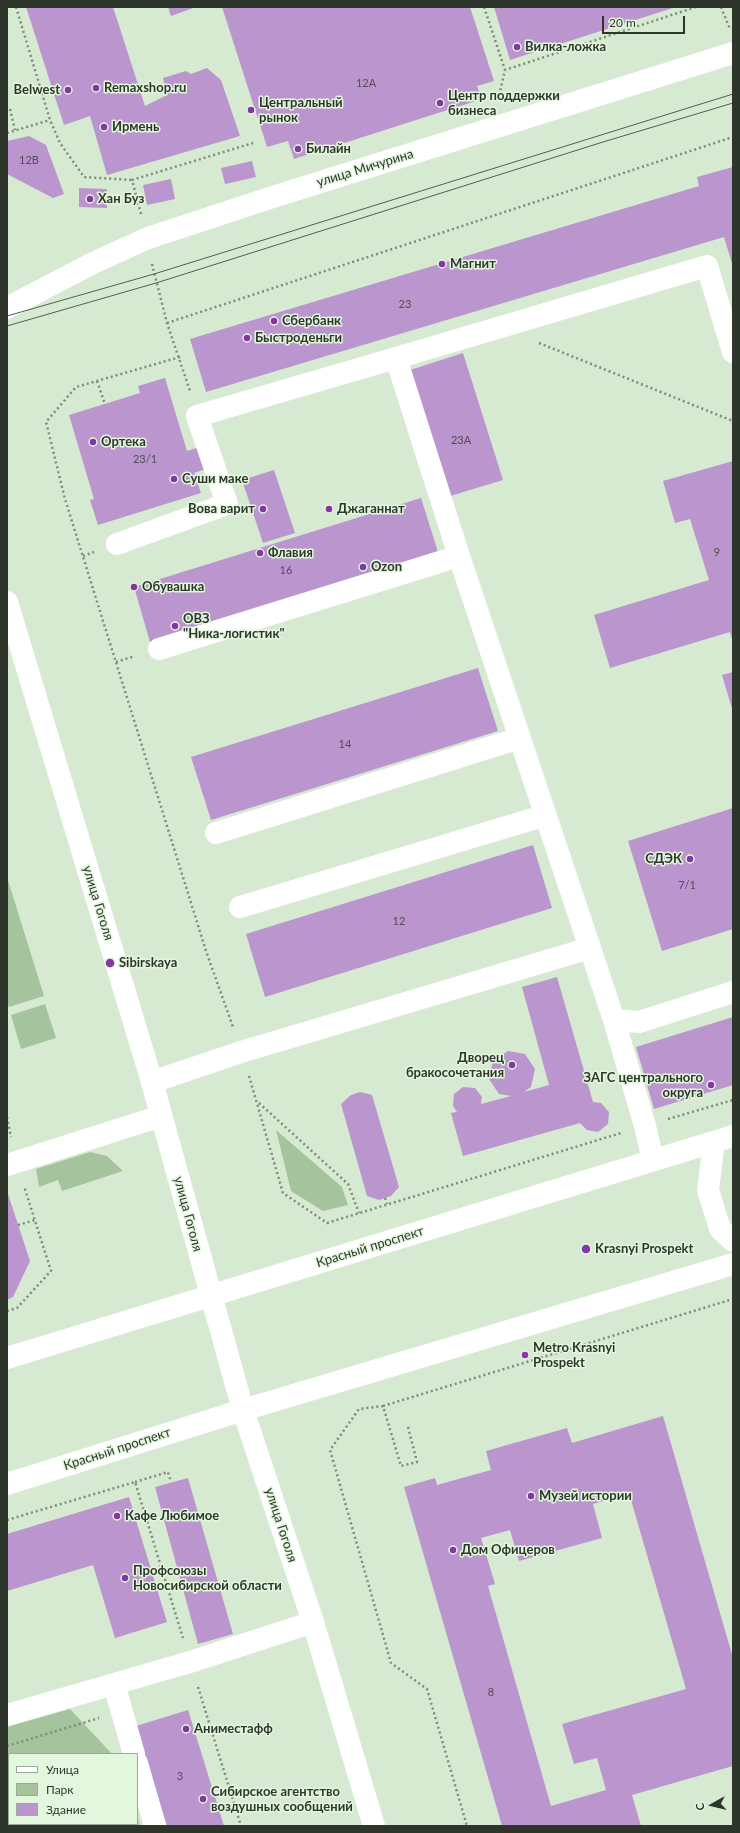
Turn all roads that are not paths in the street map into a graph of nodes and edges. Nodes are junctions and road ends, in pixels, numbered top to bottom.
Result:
1 (733, 53) edge
2 (7, 308) edge
3 (733, 352) edge
4 (396, 358) junction
5 (117, 544) dead end
6 (459, 556) junction
7 (7, 602) edge
8 (159, 649) dead end
9 (520, 738) junction
10 (546, 815) junction
11 (216, 833) dead end
12 (240, 907) dead end
13 (590, 948) junction
14 (733, 992) edge
15 (614, 1020) junction
16 (152, 1082) junction
17 (161, 1116) junction
18 (724, 1139) edge
19 (654, 1160) junction
20 (12, 1164) edge
21 (733, 1241) edge
22 (733, 1264) edge
23 (211, 1296) junction
24 (7, 1358) edge
25 (243, 1410) junction
26 (7, 1484) edge
27 (313, 1622) junction
28 (114, 1684) junction
29 (7, 1714) edge
30 (134, 1753) edge
31 (138, 1766) edge
32 (155, 1826) edge
33 (374, 1826) edge

1 - 2 main road, улица Мичурина
3 - 4 main road
4 - 5 main road
4 - 6 main road
6 - 8 main road
6 - 9 main road
7 - 16 main road, улица Гоголя
9 - 10 main road
9 - 11 main road
10 - 12 main road
10 - 13 main road
13 - 15 main road
13 - 16 main road
14 - 15 main road
15 - 19 main road
16 - 17 main road, улица Гоголя
17 - 20 main road
17 - 23 main road, улица Гоголя
18 - 19 main road, Красный проспект
18 - 21 main road
19 - 23 main road, Красный проспект
22 - 25 main road, Красный проспект
23 - 24 main road, Красный проспект
23 - 25 main road, улица Гоголя
25 - 26 main road, Красный проспект
25 - 27 main road, улица Гоголя
27 - 28 main road
27 - 33 main road, улица Гоголя
28 - 29 main road
28 - 30 main road
31 - 32 main road

